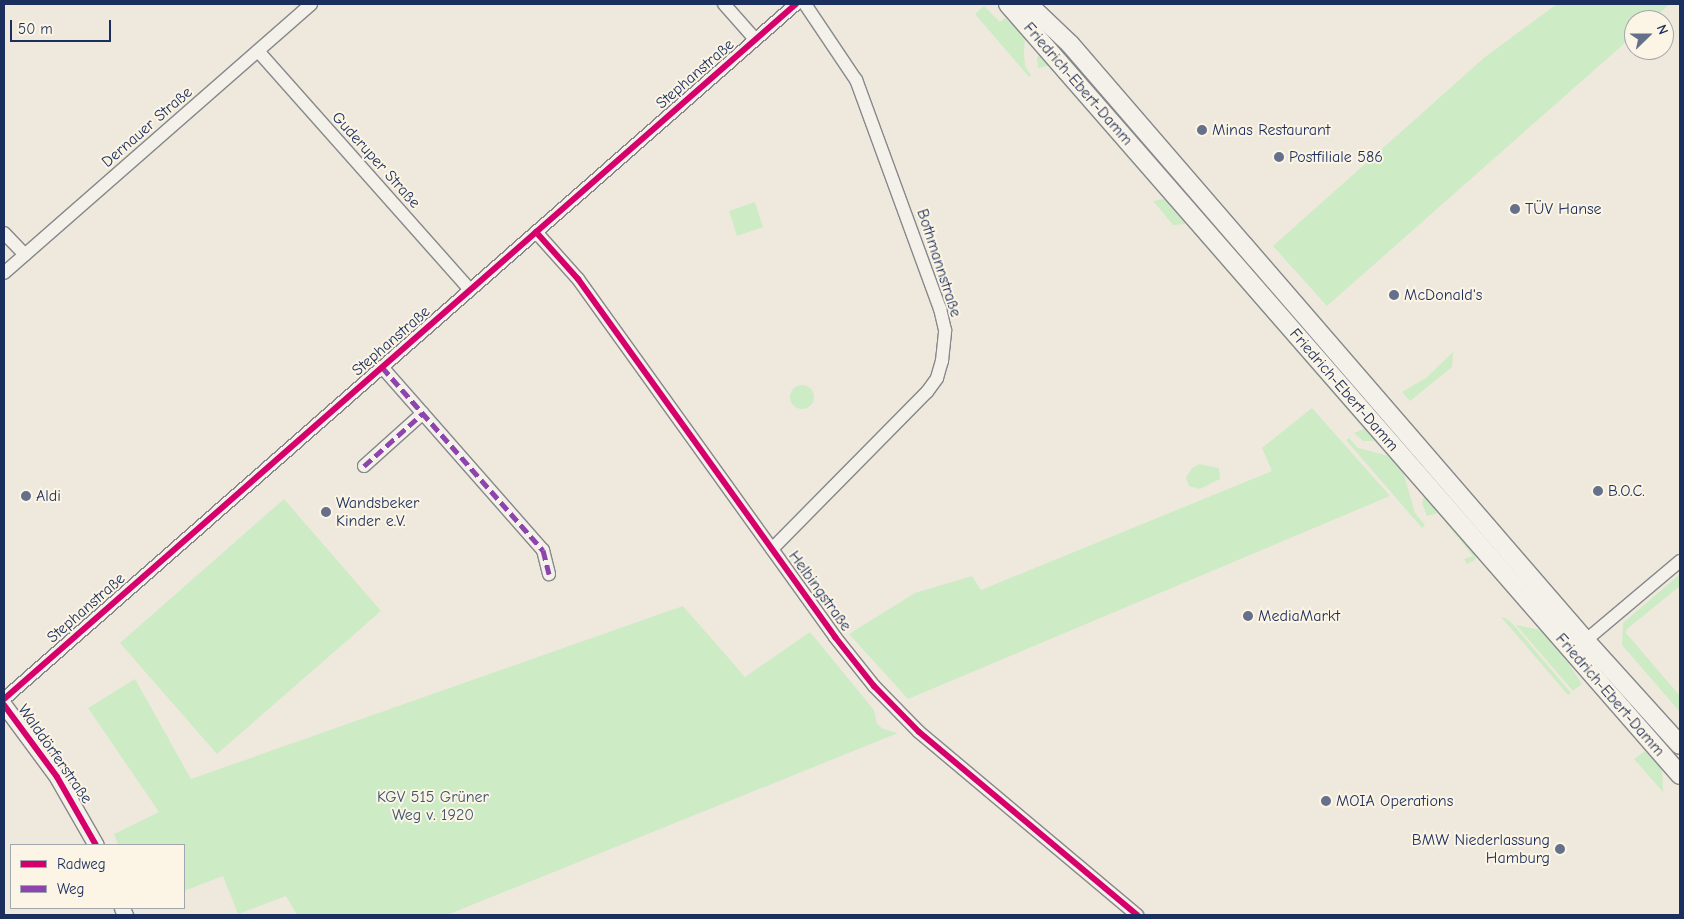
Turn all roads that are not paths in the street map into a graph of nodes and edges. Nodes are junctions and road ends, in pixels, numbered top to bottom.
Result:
1 (311, 4) edge
2 (724, 4) edge
3 (796, 4) edge
4 (806, 4) edge
5 (1008, 4) edge
6 (1028, 4) edge
7 (755, 40) junction
8 (258, 51) junction
9 (536, 232) junction
10 (4, 233) edge
11 (25, 255) junction
12 (4, 273) edge
13 (470, 290) junction
14 (382, 367) junction
15 (423, 413) junction
16 (364, 466) dead end
17 (772, 549) junction
18 (1680, 561) edge
19 (549, 574) dead end
20 (1586, 641) junction
21 (1572, 652) junction
22 (4, 699) edge
23 (4, 705) edge
24 (1680, 745) edge
25 (1680, 775) edge
26 (95, 844) edge
27 (1137, 915) edge

1 - 8 street, Dernauer Straße
2 - 7 street
3 - 7 street, Stephanstraße
4 - 17 street, Bothmannstraße
5 - 21 main road, Friedrich-Ebert-Damm
6 - 20 main road, Friedrich-Ebert-Damm
7 - 9 street, Stephanstraße
8 - 11 street, Dernauer Straße
8 - 13 street, Guderuper Straße
9 - 13 street, Stephanstraße
9 - 17 street, Helbingstraße
10 - 11 street
11 - 12 street, Dernauer Straße
13 - 14 street, Stephanstraße
14 - 15 street, Stephanstraße
14 - 22 street, Stephanstraße
15 - 16 street
15 - 19 street, Stephanstraße
17 - 27 street, Helbingstraße
18 - 20 street
20 - 21 street
20 - 24 main road, Friedrich-Ebert-Damm
21 - 25 main road, Friedrich-Ebert-Damm
23 - 26 street, Walddörferstraße

